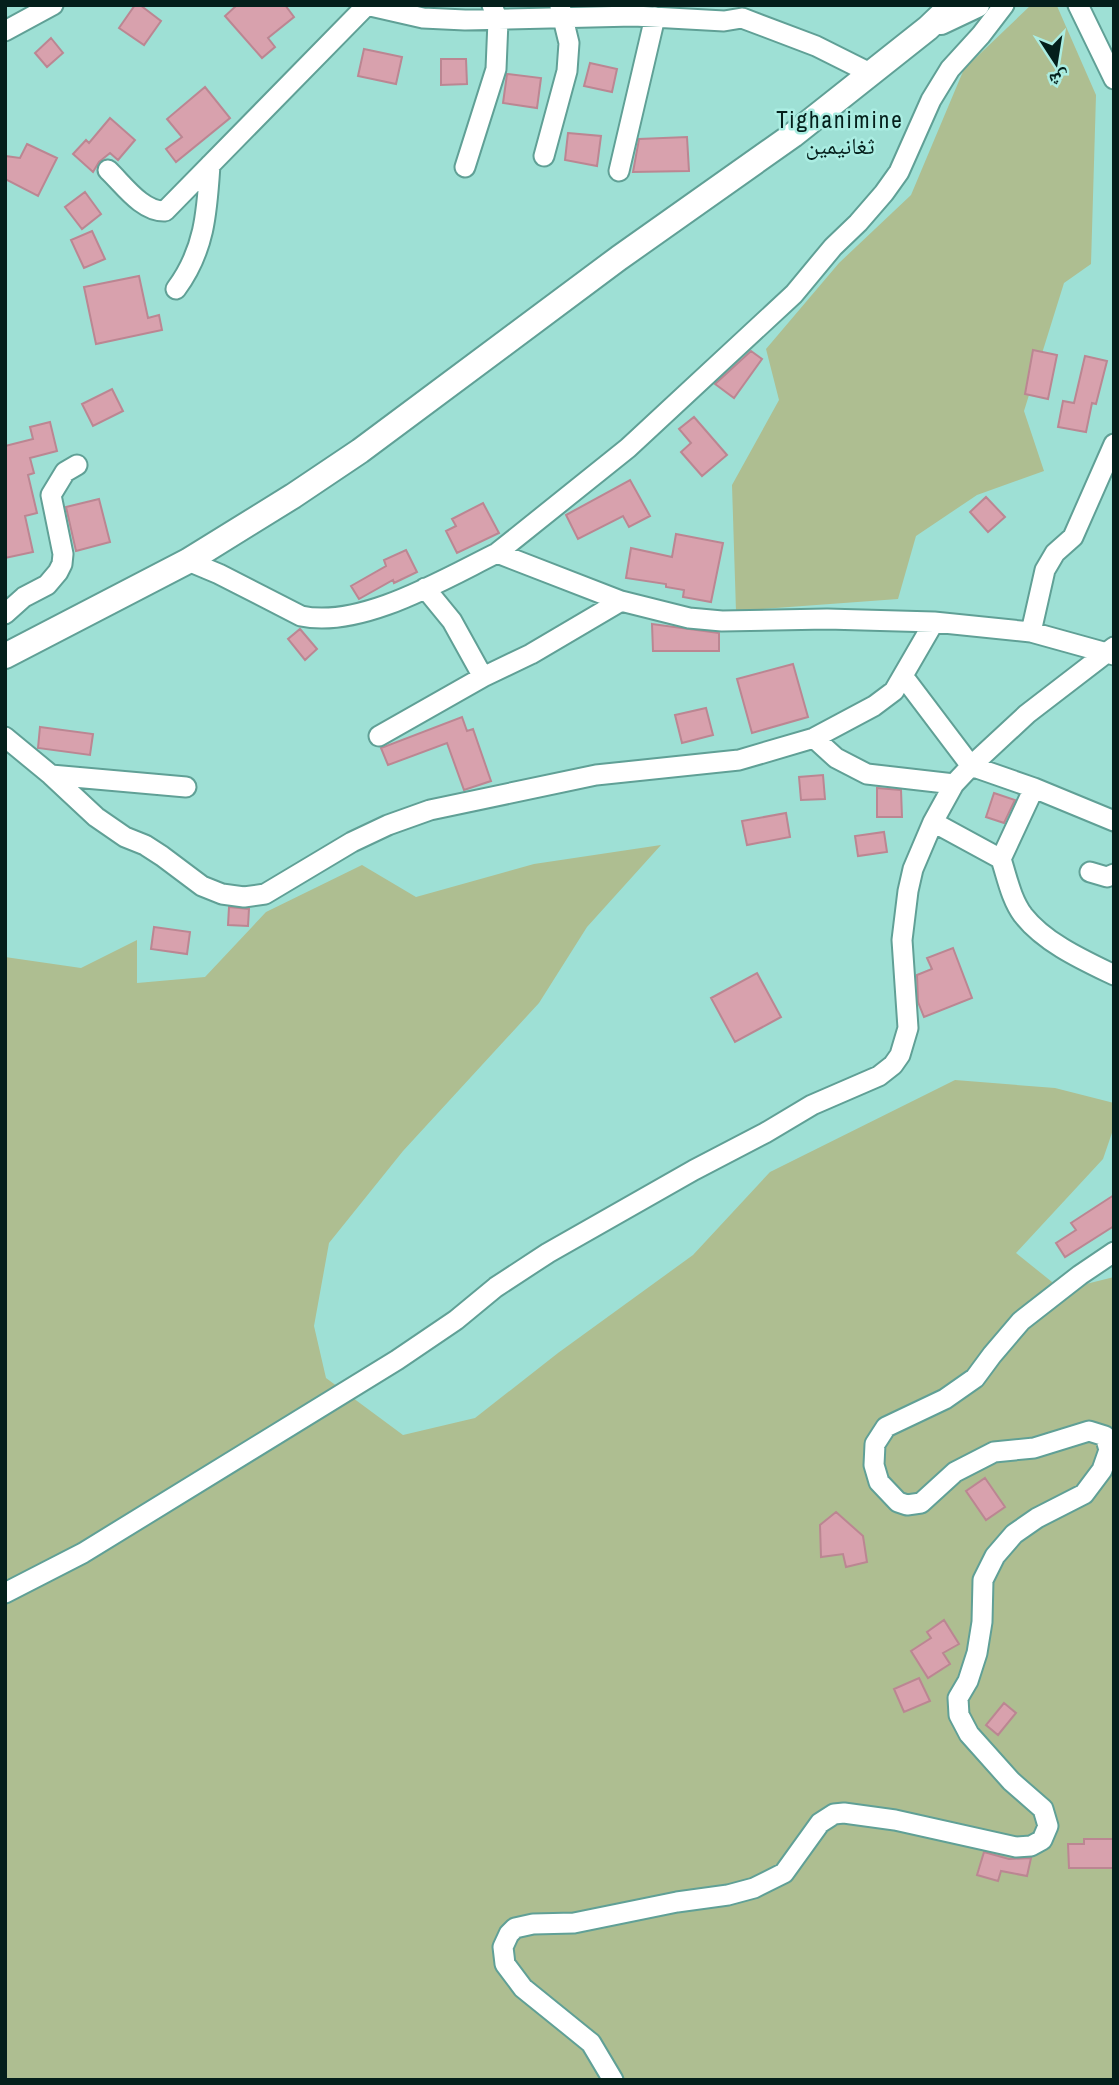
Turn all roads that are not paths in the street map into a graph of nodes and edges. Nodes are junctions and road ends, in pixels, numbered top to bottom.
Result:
1 (53, 5) edge
2 (367, 5) edge
3 (952, 5) edge
4 (977, 5) edge
5 (1004, 5) edge
6 (1078, 5) edge
7 (561, 11) edge
8 (632, 11) edge
9 (747, 12) edge
10 (495, 13) edge
11 (656, 16) junction
12 (928, 28) junction
13 (5, 31) edge
14 (870, 73) junction
15 (1114, 79) edge
16 (544, 156) dead end
17 (210, 165) junction
18 (465, 167) dead end
19 (108, 170) dead end
20 (619, 171) dead end
21 (176, 289) dead end
22 (1114, 444) edge
23 (77, 465) dead end
24 (498, 553) junction
25 (188, 561) junction
26 (425, 588) junction
27 (621, 601) junction
28 (5, 614) edge
29 (934, 622) junction
30 (1031, 632) junction
31 (1112, 652) edge
32 (5, 656) edge
33 (903, 676) junction
34 (484, 677) junction
35 (379, 736) dead end
36 (5, 737) edge
37 (814, 738) junction
38 (971, 766) junction
39 (51, 775) junction
40 (954, 783) junction
41 (186, 787) dead end
42 (1034, 788) junction
43 (1114, 821) edge
44 (933, 822) junction
45 (1001, 859) junction
46 (1090, 872) dead end
47 (1114, 874) edge
48 (1114, 975) edge
49 (1114, 1252) edge
50 (5, 1593) edge
51 (612, 2080) edge

1 - 13 street
2 - 10 street
2 - 17 street
3 - 12 street
4 - 12 street
5 - 24 street
6 - 15 street
7 - 8 street
7 - 10 street
7 - 16 street
8 - 11 street
9 - 11 street
9 - 14 street
10 - 18 street
11 - 20 street
12 - 14 street
14 - 25 street
17 - 19 street
17 - 21 street
22 - 30 street
23 - 28 street
24 - 26 street
24 - 27 street
25 - 26 street
25 - 32 street
26 - 34 street
27 - 29 street
27 - 34 street
29 - 30 street
29 - 33 street
30 - 31 street
31 - 38 street
33 - 37 street
33 - 38 street
34 - 35 street
36 - 39 street
37 - 39 street
37 - 40 street
38 - 40 street
38 - 42 street
39 - 41 street
40 - 44 street
42 - 43 street
42 - 45 street
44 - 45 street
44 - 50 street
45 - 48 street
46 - 47 street
49 - 51 street

